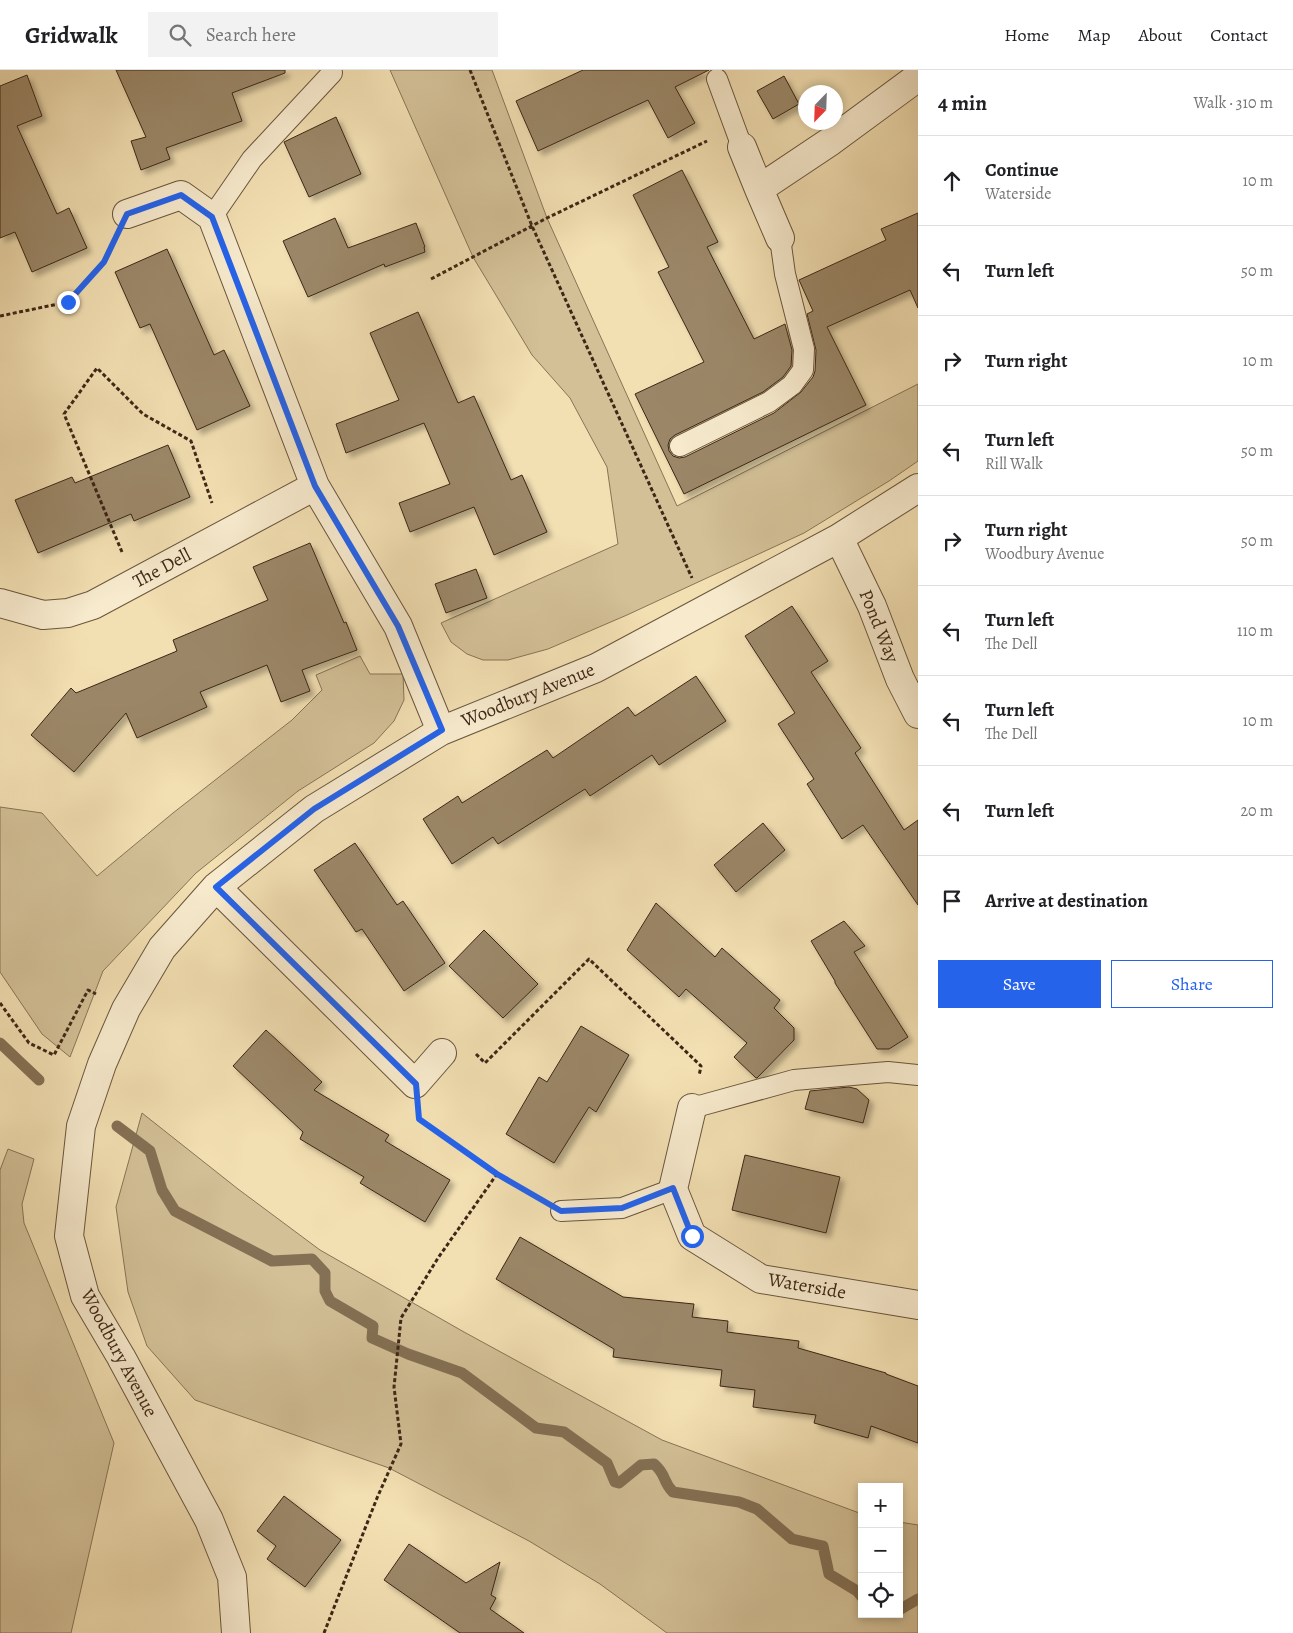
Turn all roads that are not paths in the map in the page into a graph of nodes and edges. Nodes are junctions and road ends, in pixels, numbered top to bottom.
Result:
1 (332, 73) dead end
2 (918, 77) edge
3 (718, 79) dead end
4 (739, 137) joint
5 (759, 189) junction
6 (127, 214) road end
7 (212, 217) junction
8 (780, 238) joint
9 (680, 446) dead end
10 (315, 486) junction
11 (918, 488) edge
12 (839, 538) junction
13 (0, 603) edge
14 (918, 714) edge
15 (442, 730) junction
16 (216, 887) junction
17 (442, 1054) road end
18 (918, 1075) edge
19 (692, 1108) joint
20 (673, 1188) junction
21 (561, 1211) road end
22 (918, 1305) edge
23 (236, 1633) edge

1 - 7 lane
2 - 5 street
3 - 4 lane
4 - 5 street
5 - 8 street
6 - 7 street
7 - 10 street
8 - 9 lane
10 - 13 street, The Dell
10 - 15 street
11 - 12 street, Woodbury Avenue
12 - 14 street, Pond Way
12 - 15 street, Woodbury Avenue
15 - 16 street, Woodbury Avenue
16 - 17 street
16 - 23 street, Woodbury Avenue
18 - 19 lane
19 - 20 street
20 - 21 lane
20 - 22 street, Waterside

